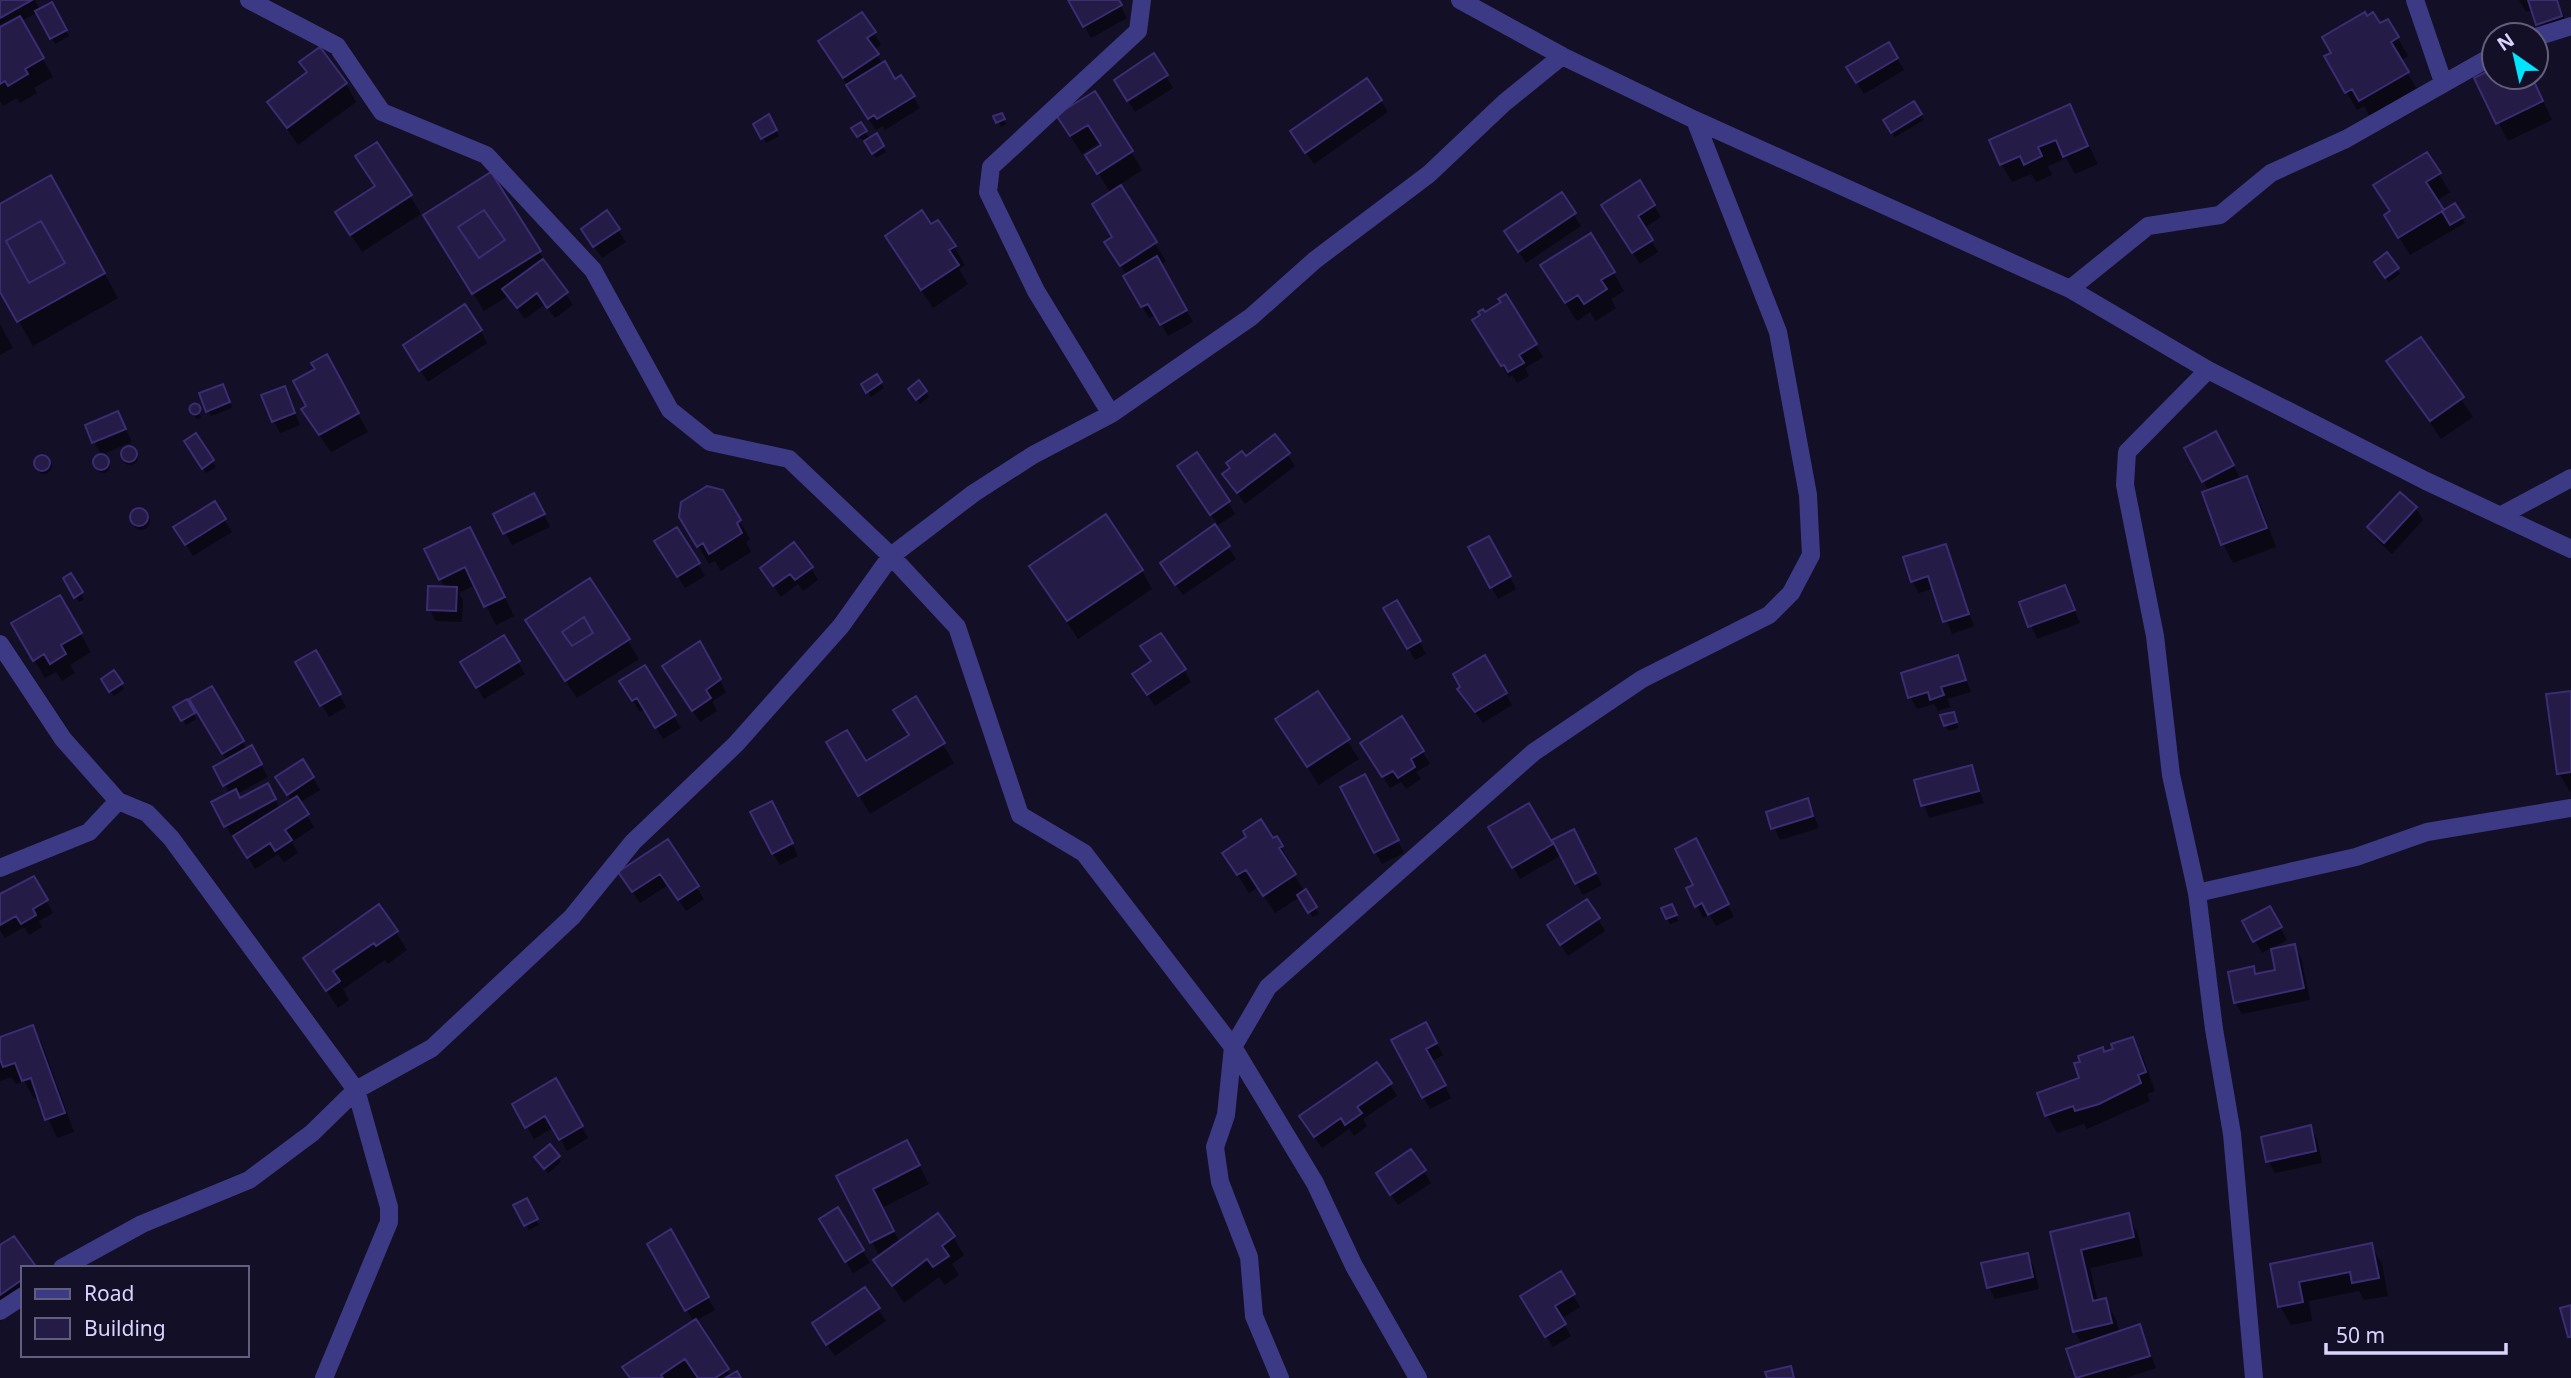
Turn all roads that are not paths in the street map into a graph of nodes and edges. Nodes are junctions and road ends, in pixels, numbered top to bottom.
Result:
1 (249, 0) edge
2 (1142, 0) edge
3 (1460, 0) edge
4 (2415, 0) edge
5 (2571, 26) edge
6 (2550, 33) edge
7 (1562, 56) junction
8 (2480, 62) edge
9 (2443, 82) junction
10 (1695, 120) junction
11 (2070, 289) junction
12 (2208, 370) junction
13 (1111, 414) junction
14 (2571, 478) edge
15 (2500, 516) junction
16 (2571, 549) edge
17 (891, 556) junction
18 (0, 644) edge
19 (118, 801) junction
20 (2571, 808) edge
21 (0, 869) edge
22 (2197, 893) junction
23 (1233, 1047) junction
24 (356, 1090) junction
25 (66, 1266) edge
26 (21, 1297) edge
27 (0, 1311) edge
28 (324, 1378) edge
29 (1280, 1378) edge
30 (1418, 1378) edge
31 (2254, 1378) edge

1 - 17 street
2 - 13 street
3 - 7 street
4 - 9 street
5 - 6 street
7 - 10 street
7 - 13 street
8 - 9 street
9 - 11 street
10 - 11 street
10 - 23 street
11 - 12 street
12 - 15 street
12 - 22 street
13 - 17 street
14 - 15 street
15 - 16 street
17 - 23 street
17 - 24 street
18 - 19 street
19 - 21 street
19 - 24 street
20 - 22 street
22 - 31 street
23 - 29 street
23 - 30 street
24 - 25 street
24 - 28 street
26 - 27 street

